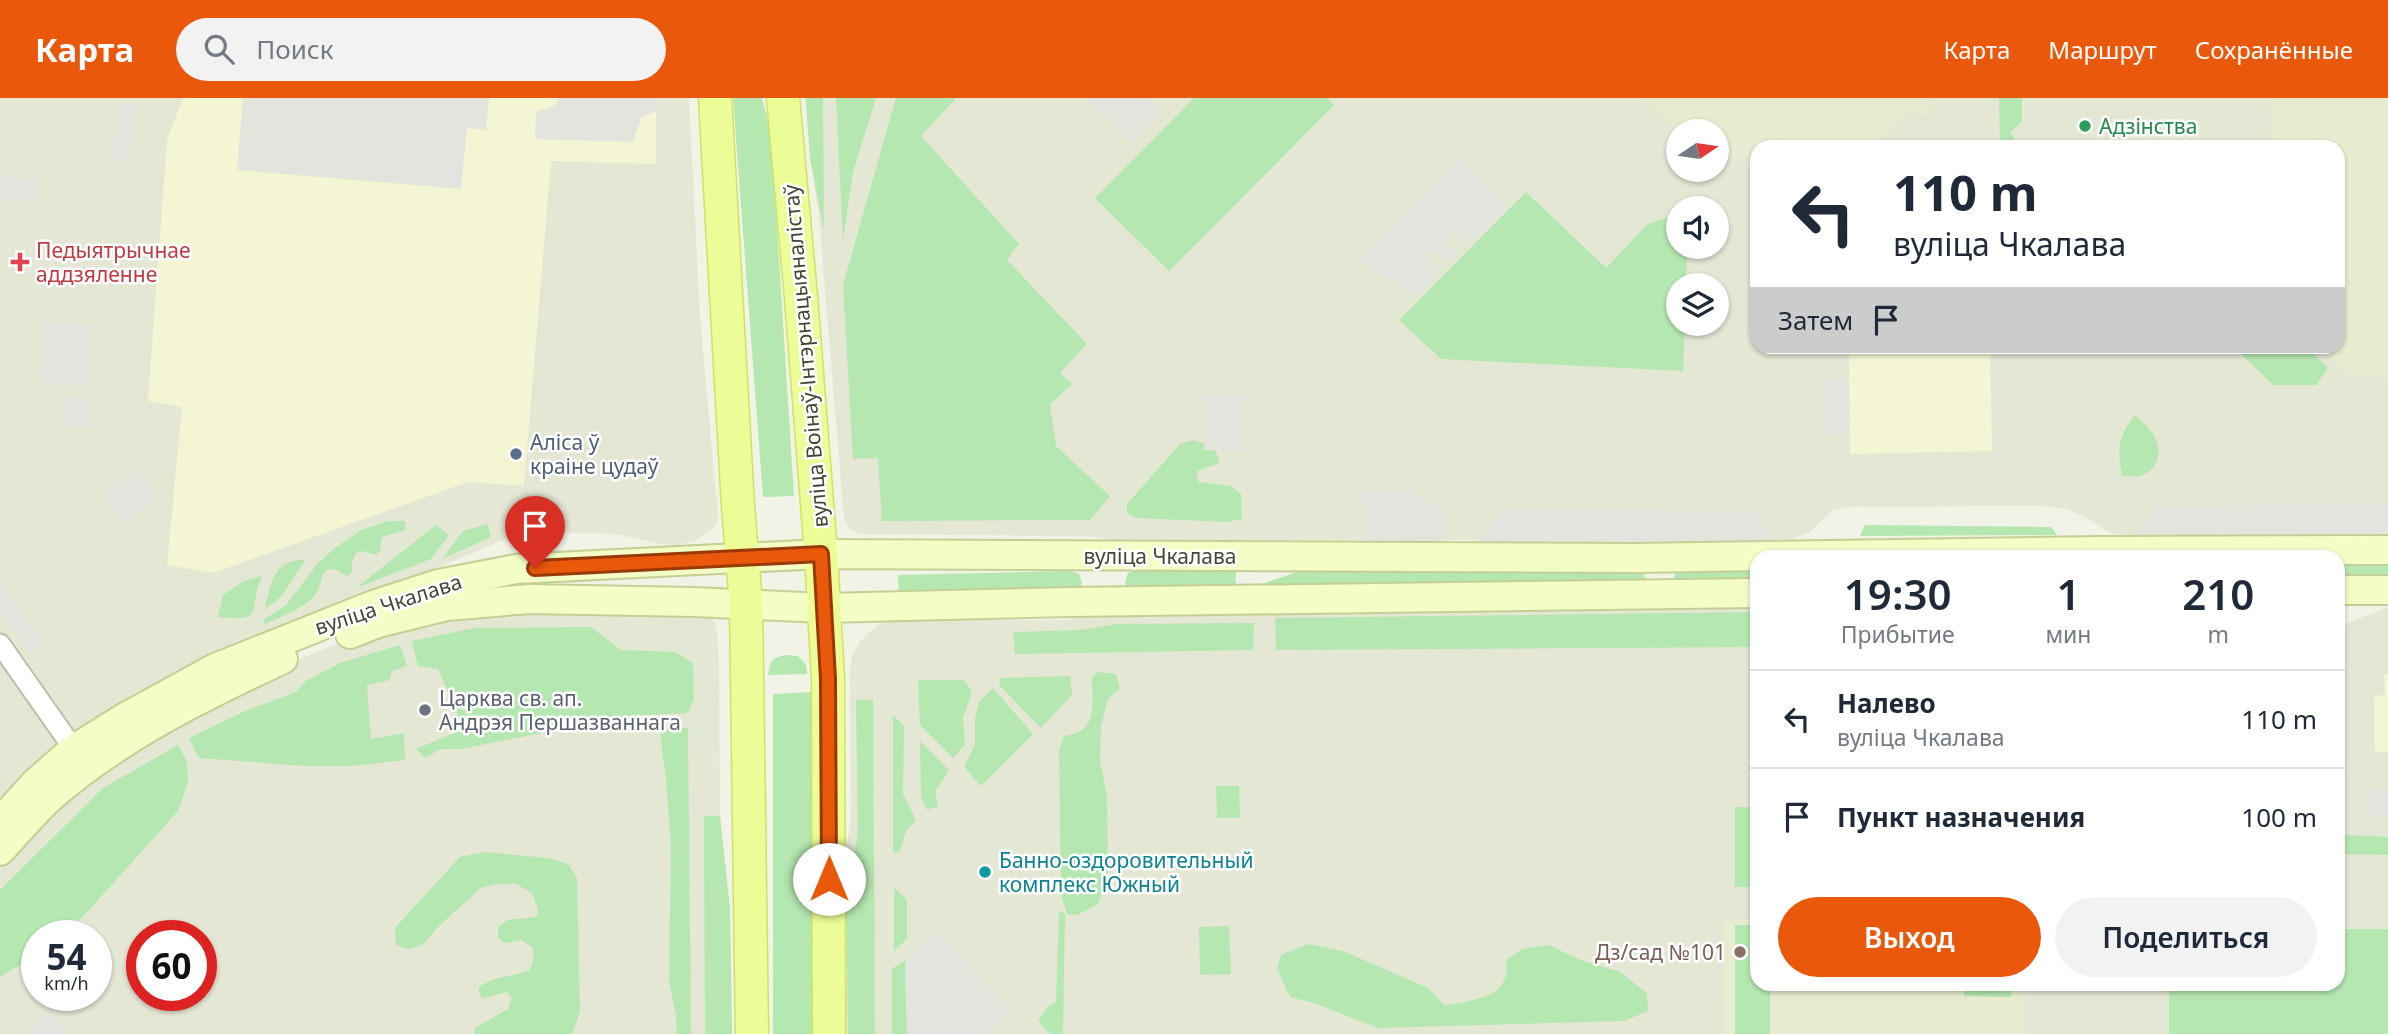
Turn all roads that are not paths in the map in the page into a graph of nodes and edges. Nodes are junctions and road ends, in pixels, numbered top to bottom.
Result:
1 (715, 98) edge
2 (783, 98) edge
3 (2345, 550) edge
4 (2388, 550) edge
5 (821, 554) junction
6 (1070, 556) junction
7 (1750, 556) edge
8 (744, 557) junction
9 (1139, 557) junction
10 (1686, 557) junction
11 (1635, 558) junction
12 (2345, 590) edge
13 (2388, 590) edge
14 (1686, 593) junction
15 (1750, 593) edge
16 (1636, 594) junction
17 (1140, 601) junction
18 (1070, 602) junction
19 (746, 604) junction
20 (824, 607) junction
21 (0, 644) edge
22 (81, 758) junction
23 (0, 822) edge
24 (0, 851) edge
25 (752, 1034) edge
26 (829, 1034) edge

1 - 8 main road
2 - 5 main road, вуліца Воінаў-Інтэрнацыяналістаў
3 - 4 main road, вуліца Чкалава
5 - 6 main road, вуліца Чкалава
5 - 8 main road, вуліца Чкалава
5 - 20 main road, вуліца Воінаў-Інтэрнацыяналістаў
6 - 9 main road, вуліца Чкалава
6 - 18 main road
7 - 10 main road, вуліца Чкалава
8 - 19 main road
8 - 22 main road, вуліца Чкалава
9 - 11 main road, вуліца Чкалава
9 - 17 main road
10 - 11 main road, вуліца Чкалава
10 - 14 main road
11 - 16 main road
12 - 13 main road
14 - 15 main road, вуліца Чкалава
14 - 16 main road, вуліца Чкалава
16 - 17 main road, вуліца Чкалава
17 - 18 main road, вуліца Чкалава
18 - 20 main road, вуліца Чкалава
19 - 20 main road, вуліца Чкалава
19 - 22 main road, вуліца Чкалава
19 - 25 main road
20 - 26 main road, вуліца Воінаў-Інтэрнацыяналістаў
21 - 22 street
22 - 23 main road, вуліца Чкалава
22 - 24 main road, вуліца Чкалава

